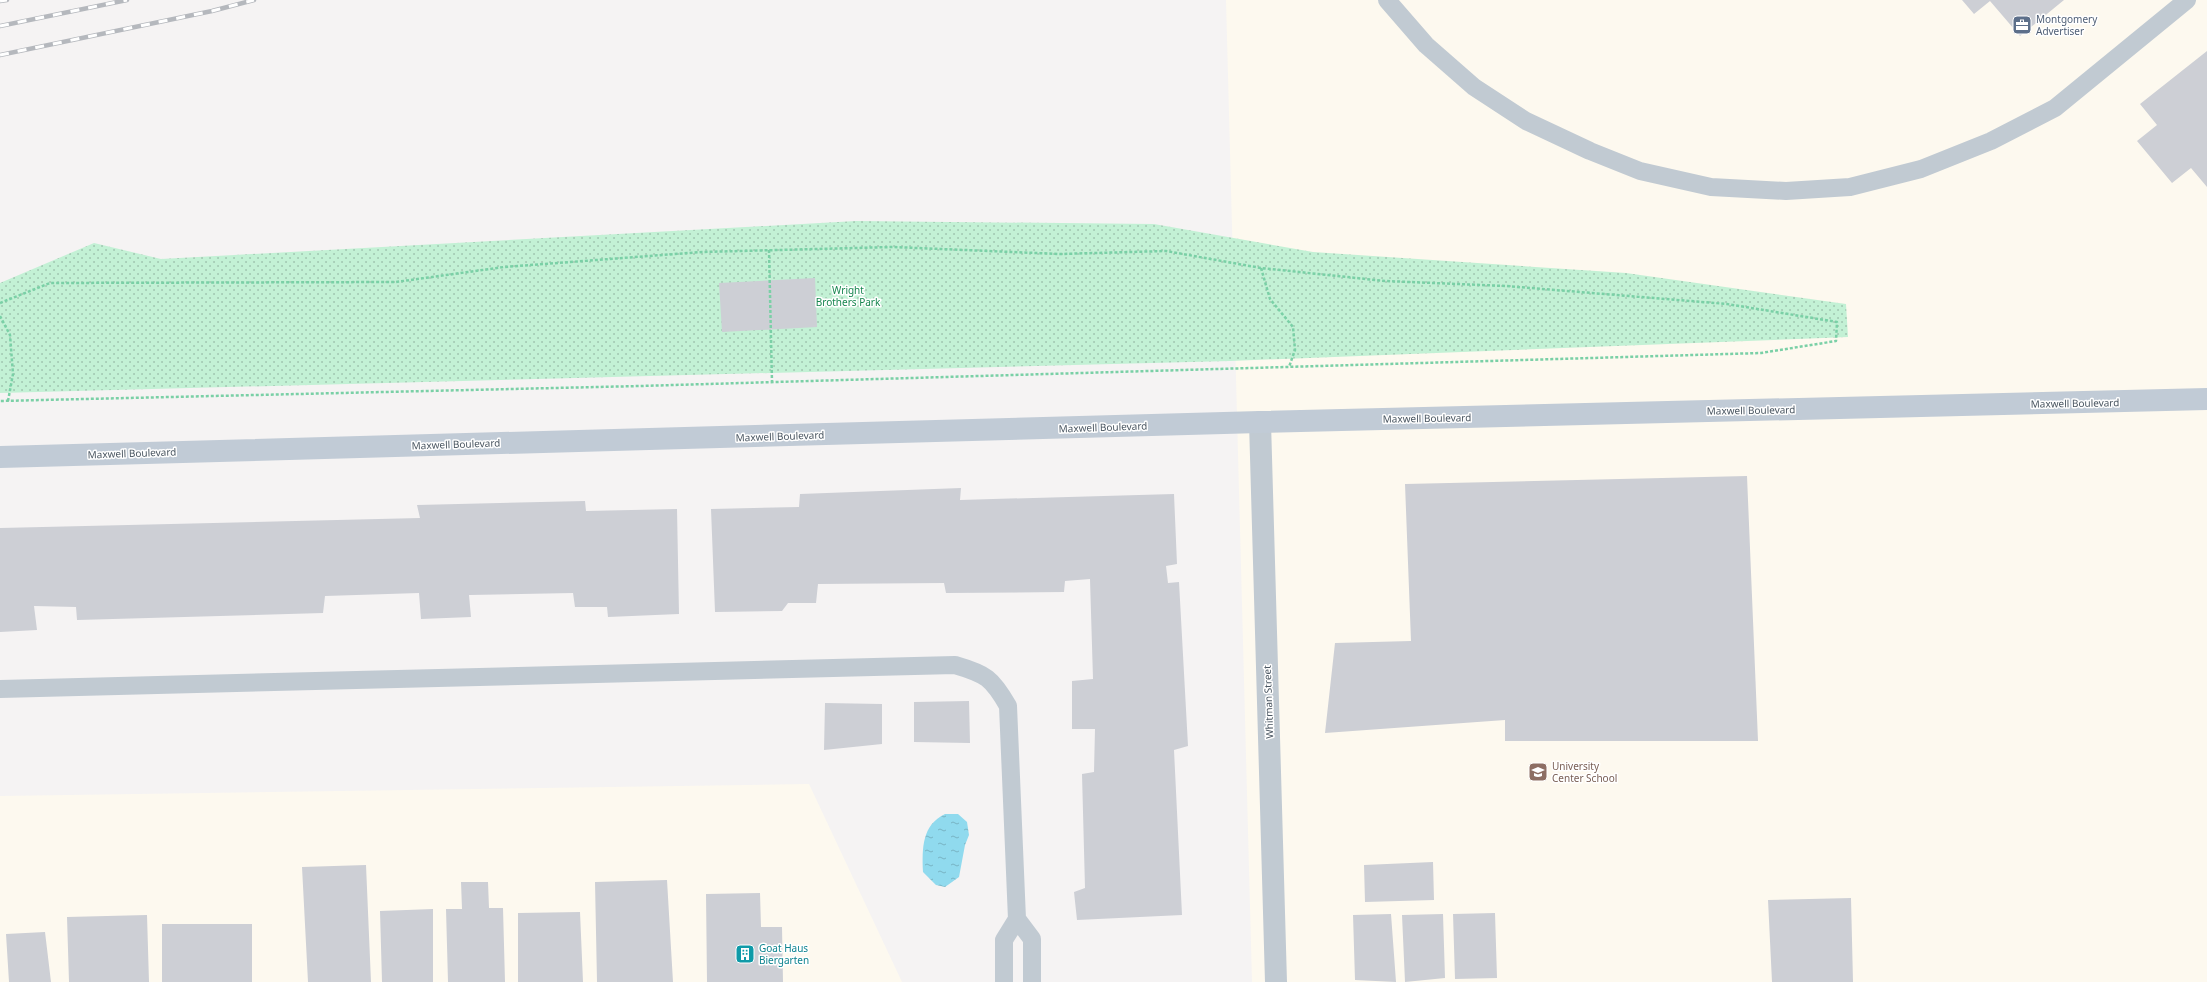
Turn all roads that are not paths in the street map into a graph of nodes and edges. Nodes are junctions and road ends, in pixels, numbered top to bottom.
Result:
1 (1387, 0) edge
2 (2187, 0) edge
3 (2207, 399) edge
4 (1260, 422) junction
5 (0, 457) edge
6 (0, 689) edge
7 (1017, 919) junction
8 (1004, 982) edge
9 (1032, 982) edge
10 (1276, 982) edge

1 - 2 lane
3 - 4 main road, Maxwell Boulevard
4 - 5 main road, Maxwell Boulevard
4 - 10 street, Whitman Street
6 - 7 lane
7 - 8 lane
7 - 9 lane

